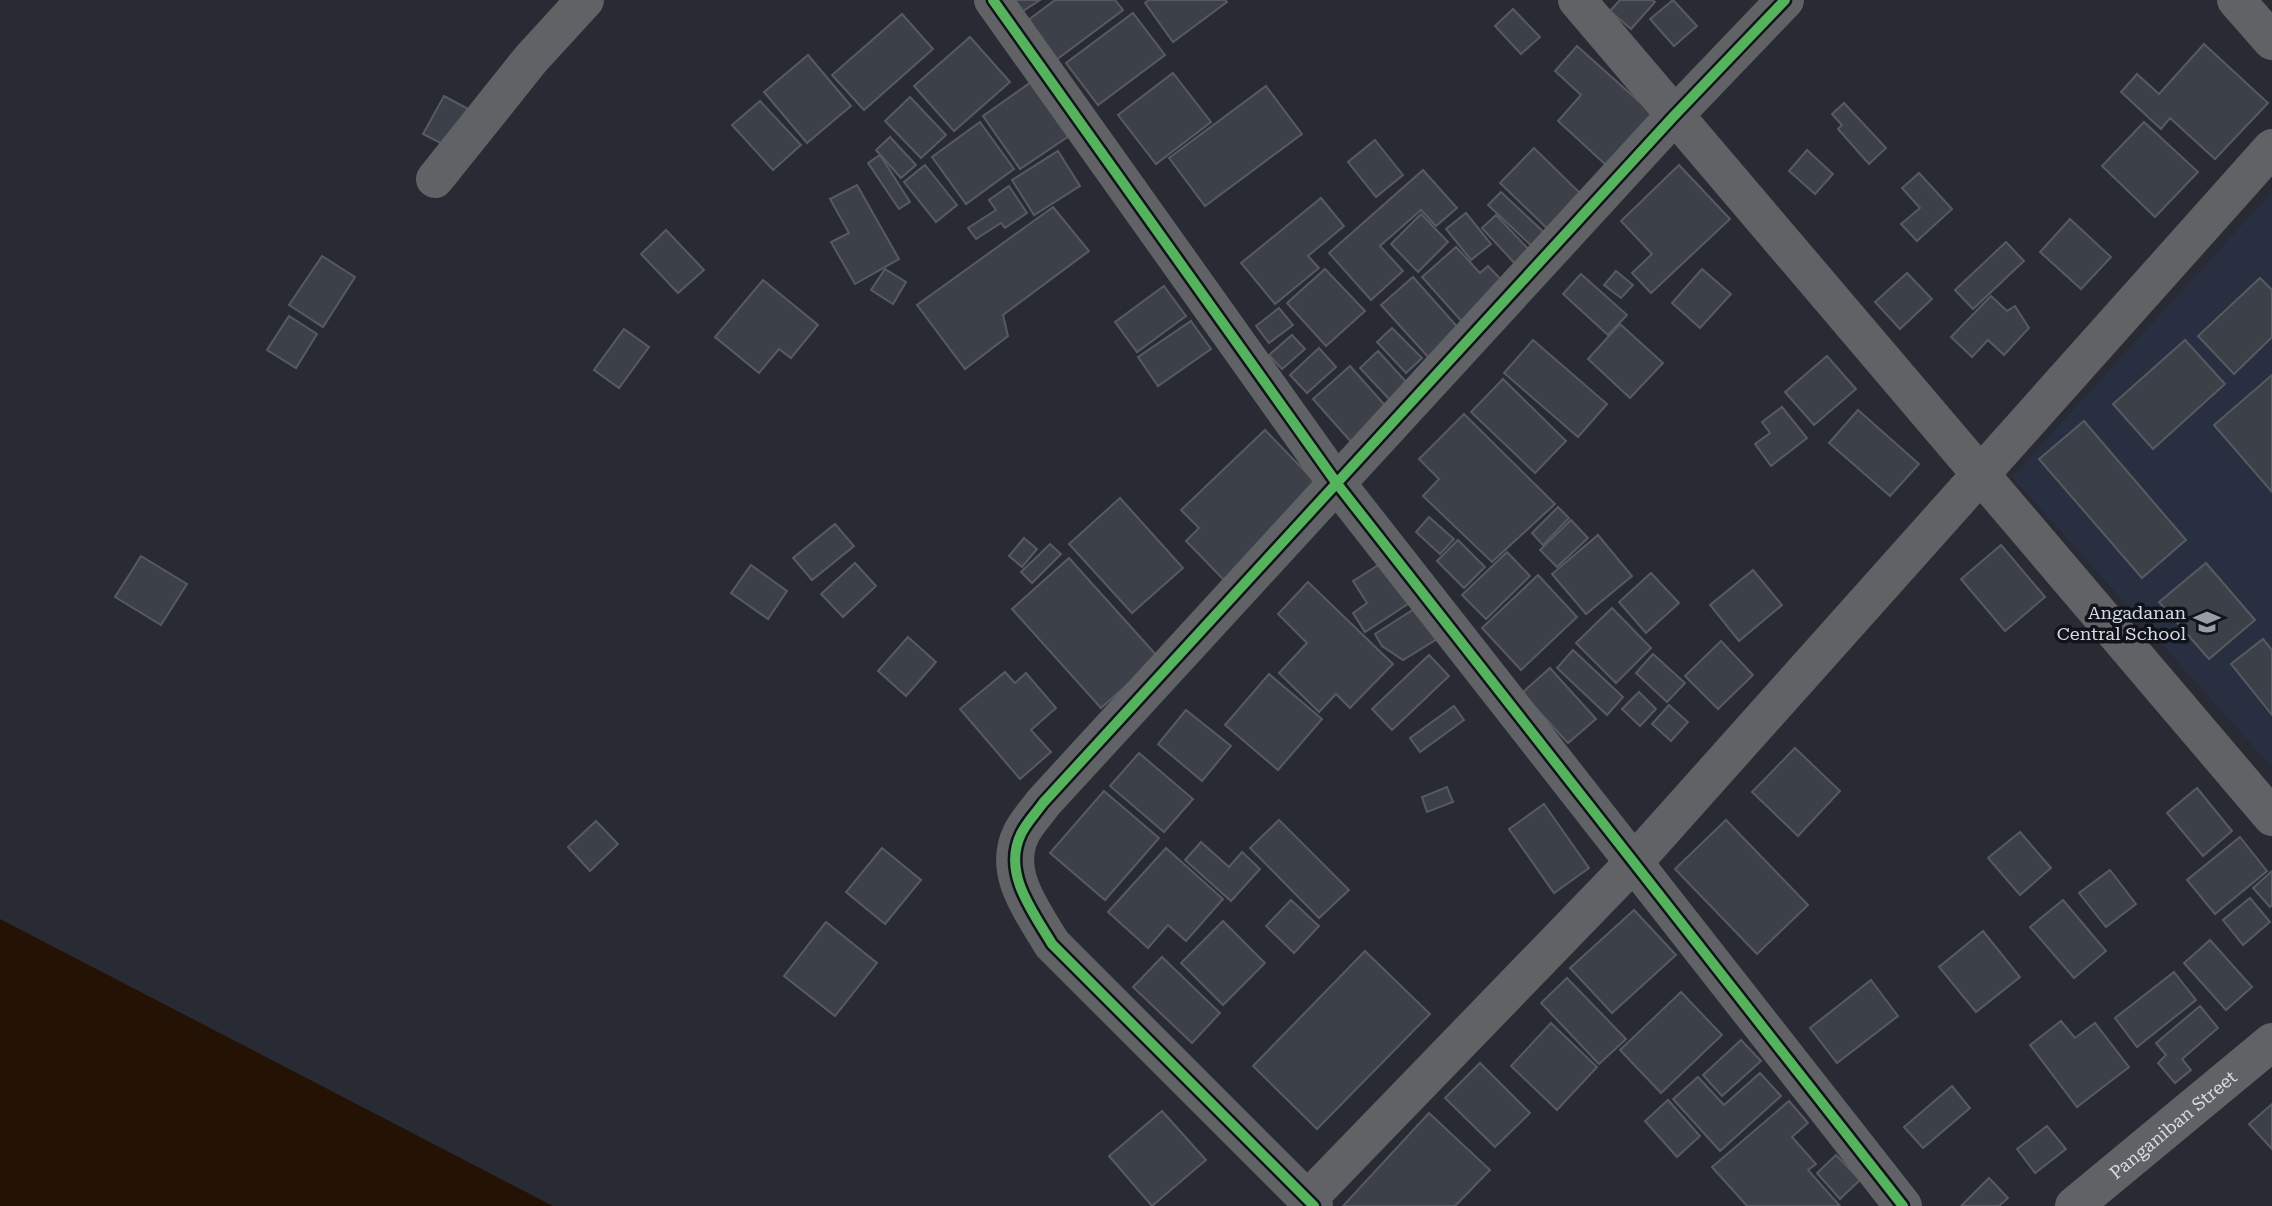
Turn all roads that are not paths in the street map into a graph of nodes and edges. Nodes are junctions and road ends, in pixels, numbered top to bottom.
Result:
1 (584, 0) edge
2 (993, 0) edge
3 (1577, 0) edge
4 (1784, 0) edge
5 (2236, 0) edge
6 (2272, 41) edge
7 (1673, 117) junction
8 (2272, 148) edge
9 (435, 179) dead end
10 (1979, 476) junction
11 (1338, 485) junction
12 (2272, 817) edge
13 (1635, 861) junction
14 (2272, 1042) edge
15 (1311, 1203) edge
16 (1903, 1206) edge
17 (2074, 1206) edge

1 - 9 street
2 - 11 street
3 - 7 street
4 - 7 street
5 - 6 street
7 - 10 street
7 - 11 street
8 - 10 street
10 - 12 street
10 - 13 street
11 - 13 street
11 - 15 street
13 - 15 street
13 - 16 street
14 - 17 street, Panganiban Street

